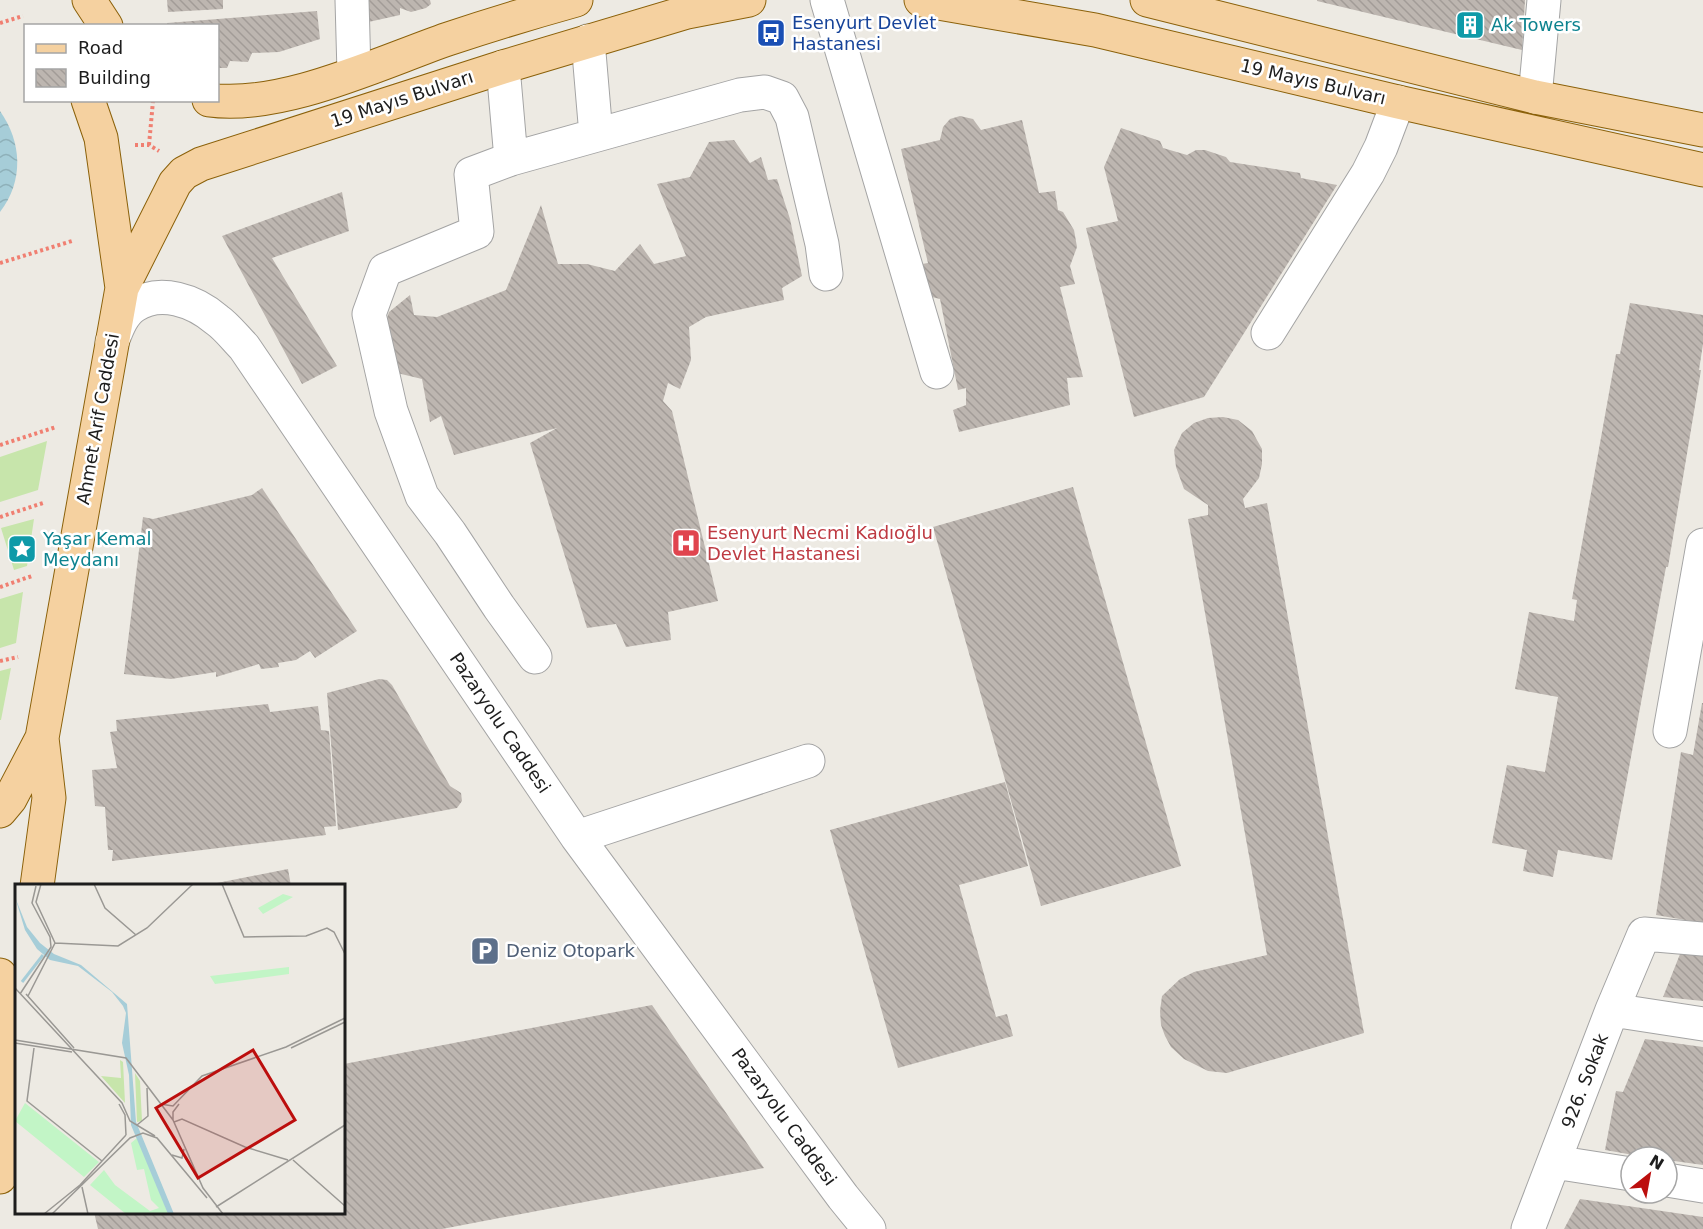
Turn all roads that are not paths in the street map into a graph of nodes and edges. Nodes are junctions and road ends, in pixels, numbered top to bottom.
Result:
1 (76, 0) edge
2 (89, 0) edge
3 (351, 0) edge
4 (576, 0) edge
5 (749, 0) edge
6 (827, 0) edge
7 (921, 0) edge
8 (1147, 0) edge
9 (1544, 0) edge
10 (520, 8) edge
11 (75, 24) edge
12 (105, 24) edge
13 (588, 41) junction
14 (503, 67) junction
15 (354, 73) junction
16 (1535, 97) junction
17 (89, 102) edge
18 (219, 102) edge
19 (1398, 102) junction
20 (1703, 130) edge
21 (596, 135) junction
22 (511, 159) junction
23 (1703, 170) edge
24 (826, 274) dead end
25 (122, 288) junction
26 (1268, 333) dead end
27 (112, 342) junction
28 (937, 372) dead end
29 (1703, 545) edge
30 (535, 657) dead end
31 (1670, 731) dead end
32 (42, 738) junction
33 (808, 761) dead end
34 (0, 811) edge
35 (578, 837) junction
36 (37, 884) edge
37 (1703, 939) edge
38 (0, 975) edge
39 (1612, 1010) junction
40 (1703, 1024) edge
41 (15, 1032) edge
42 (10, 1060) junction
43 (1554, 1162) junction
44 (1619, 1172) edge
45 (0, 1178) edge
46 (1679, 1182) edge
47 (1703, 1186) edge
48 (869, 1229) edge
49 (1528, 1229) edge

1 - 11 main road
2 - 12 main road
3 - 15 street
4 - 10 main road
5 - 13 main road, 19 Mayıs Bulvarı
6 - 28 street
7 - 19 main road, 19 Mayıs Bulvarı
8 - 16 main road
9 - 16 street
10 - 15 main road
13 - 14 main road, 19 Mayıs Bulvarı
13 - 21 street
14 - 22 street
14 - 25 main road, 19 Mayıs Bulvarı
15 - 18 main road
16 - 20 main road
17 - 25 main road, Ahmet Arif Caddesi
19 - 23 main road, 19 Mayıs Bulvarı
19 - 26 street
21 - 22 street
21 - 24 street
22 - 30 street
25 - 27 main road, Ahmet Arif Caddesi
27 - 32 main road, Ahmet Arif Caddesi
27 - 35 street, Pazaryolu Caddesi
29 - 31 street
32 - 34 main road
32 - 36 main road
33 - 35 street
35 - 48 street, Pazaryolu Caddesi
37 - 39 street, 926. Sokak
38 - 42 main road
39 - 40 street
39 - 43 street, 926. Sokak
41 - 42 main road
42 - 45 main road
43 - 44 street
43 - 49 street, 926. Sokak
46 - 47 street

